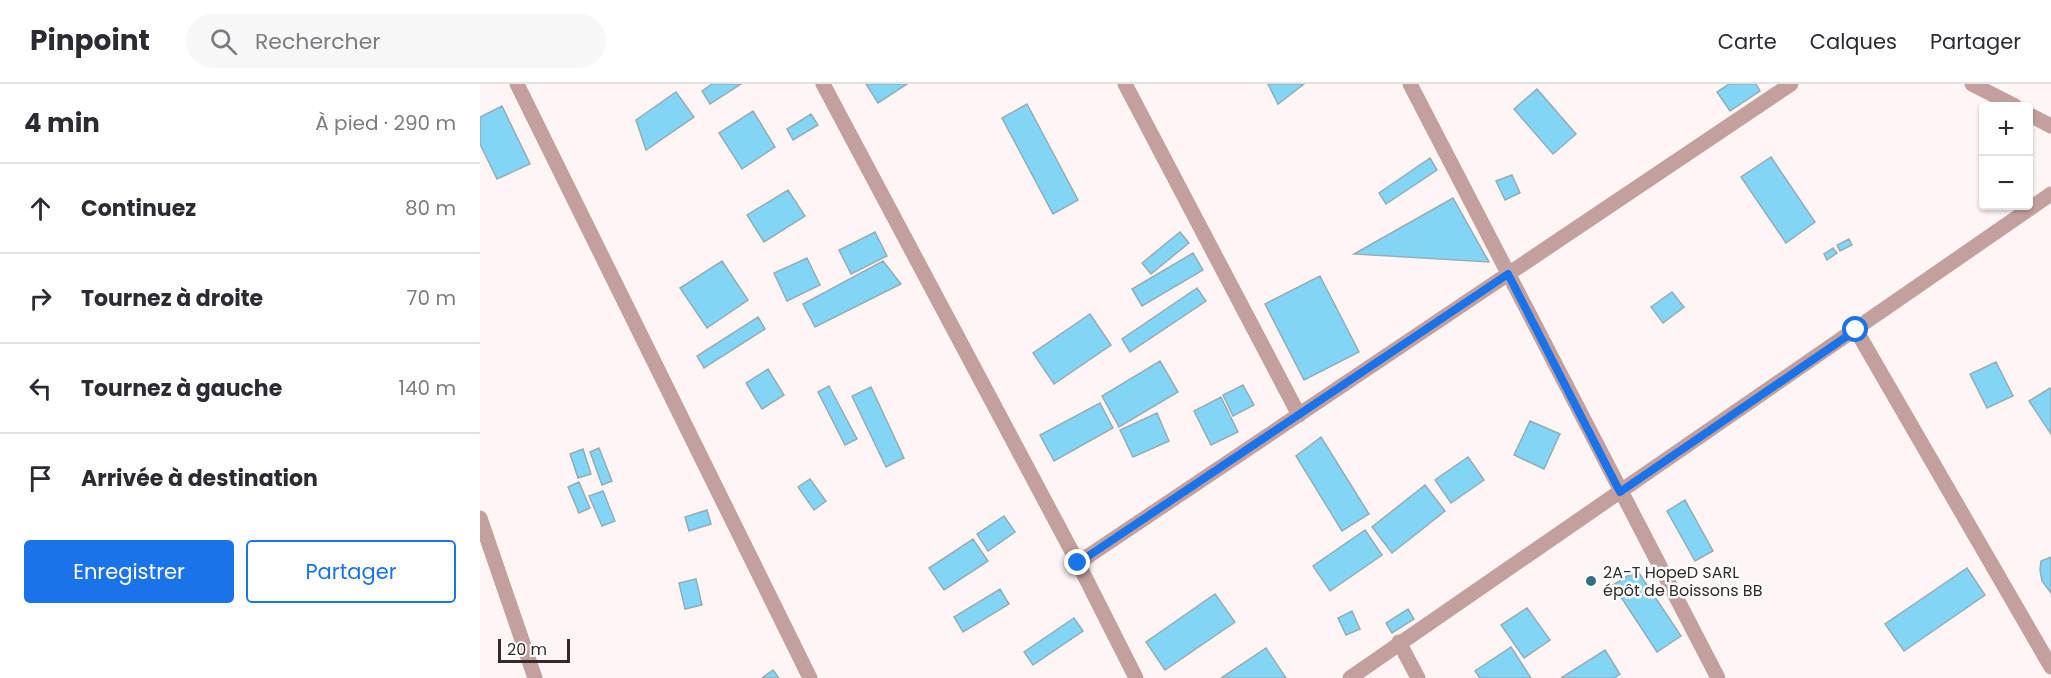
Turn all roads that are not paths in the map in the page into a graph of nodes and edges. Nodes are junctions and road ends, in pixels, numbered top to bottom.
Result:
1 (517, 84) edge
2 (823, 84) edge
3 (1125, 84) edge
4 (1410, 84) edge
5 (1791, 84) edge
6 (1972, 84) edge
7 (2007, 102) edge
8 (2033, 117) edge
9 (2051, 126) edge
10 (2051, 194) edge
11 (1508, 274) junction
12 (1856, 330) junction
13 (1299, 415) junction
14 (1620, 492) junction
15 (480, 518) edge
16 (1078, 563) junction
17 (1399, 642) junction
18 (2051, 667) edge
19 (535, 678) edge
20 (810, 678) edge
21 (1137, 678) edge
22 (1350, 678) edge
23 (1418, 678) edge
24 (1718, 678) edge

1 - 20 street
2 - 16 street
3 - 13 street
4 - 11 street
5 - 11 street
6 - 7 street
8 - 9 street
10 - 12 street
11 - 13 street
11 - 14 street
12 - 14 street
12 - 18 street
13 - 16 street
14 - 17 street
14 - 24 street
15 - 19 street
16 - 21 street
17 - 22 street
17 - 23 street

